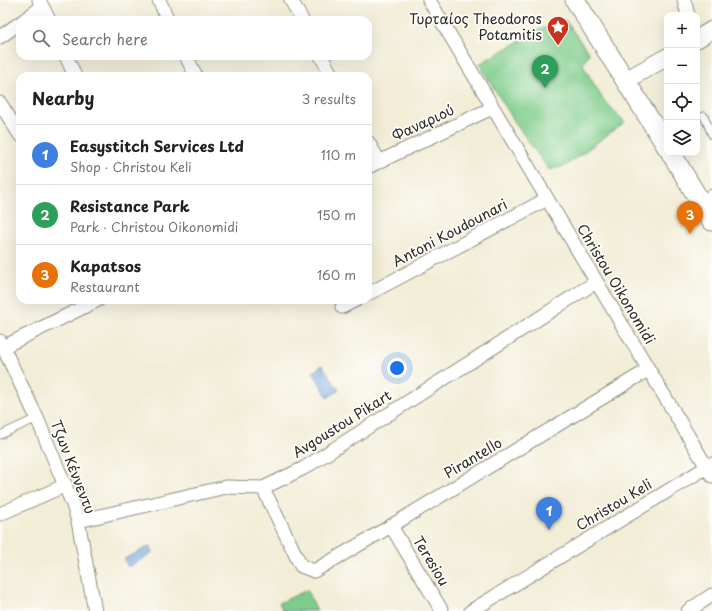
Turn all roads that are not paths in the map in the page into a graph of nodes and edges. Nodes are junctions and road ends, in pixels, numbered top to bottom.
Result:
1 (159, 0) edge
2 (291, 0) edge
3 (429, 0) edge
4 (575, 0) edge
5 (684, 0) edge
6 (41, 4) edge
7 (687, 12) edge
8 (28, 16) edge
9 (47, 16) edge
10 (166, 16) edge
11 (300, 16) edge
12 (16, 26) edge
13 (712, 30) edge
14 (0, 37) edge
15 (700, 38) edge
16 (664, 59) edge
17 (68, 60) edge
18 (188, 60) edge
19 (324, 60) edge
20 (73, 72) edge
21 (194, 72) edge
22 (330, 72) edge
23 (626, 80) junction
24 (0, 103) edge
25 (492, 108) junction
26 (704, 116) dead end
27 (16, 129) edge
28 (712, 135) edge
29 (664, 142) edge
30 (673, 156) edge
31 (373, 164) edge
32 (547, 199) junction
33 (706, 199) edge
34 (712, 220) edge
35 (596, 282) junction
36 (372, 292) edge
37 (89, 304) edge
38 (348, 304) edge
39 (342, 307) dead end
40 (2, 344) edge
41 (648, 370) junction
42 (37, 418) junction
43 (0, 435) edge
44 (710, 469) edge
45 (66, 485) junction
46 (263, 488) junction
47 (0, 514) edge
48 (78, 521) junction
49 (392, 526) junction
50 (712, 595) edge
51 (95, 611) edge
52 (442, 611) edge
53 (471, 611) edge
54 (688, 611) edge

1 - 10 street
2 - 11 street
3 - 25 street, Christou Oikonomidi
4 - 23 main road
5 - 7 street
6 - 8 street
6 - 9 street
12 - 14 street
13 - 15 street
16 - 23 street
17 - 20 street
18 - 21 street
19 - 22 street
23 - 29 main road
24 - 27 street
25 - 31 street, Φαναριού
25 - 32 street, Christou Oikonomidi
26 - 28 lane
30 - 33 main road
32 - 35 street, Christou Oikonomidi
32 - 36 street, Antoni Koudounari
33 - 34 main road
35 - 41 street, Christou Oikonomidi
35 - 46 street, Avgoustou Pikart
37 - 40 street
38 - 39 street
40 - 42 street, Τζων Κέννεντυ
41 - 44 street, Christou Oikonomidi
41 - 49 street, Pirantello
42 - 43 lane
42 - 45 street, Τζων Κέννεντυ
44 - 53 street, Christou Keli
45 - 47 street
45 - 48 street, Τζων Κέννεντυ
46 - 48 street, Avgoustou Pikart
46 - 49 street, Pirantello
48 - 51 street, Τζων Κέννεντυ
49 - 52 street, Teresiou
50 - 54 street

